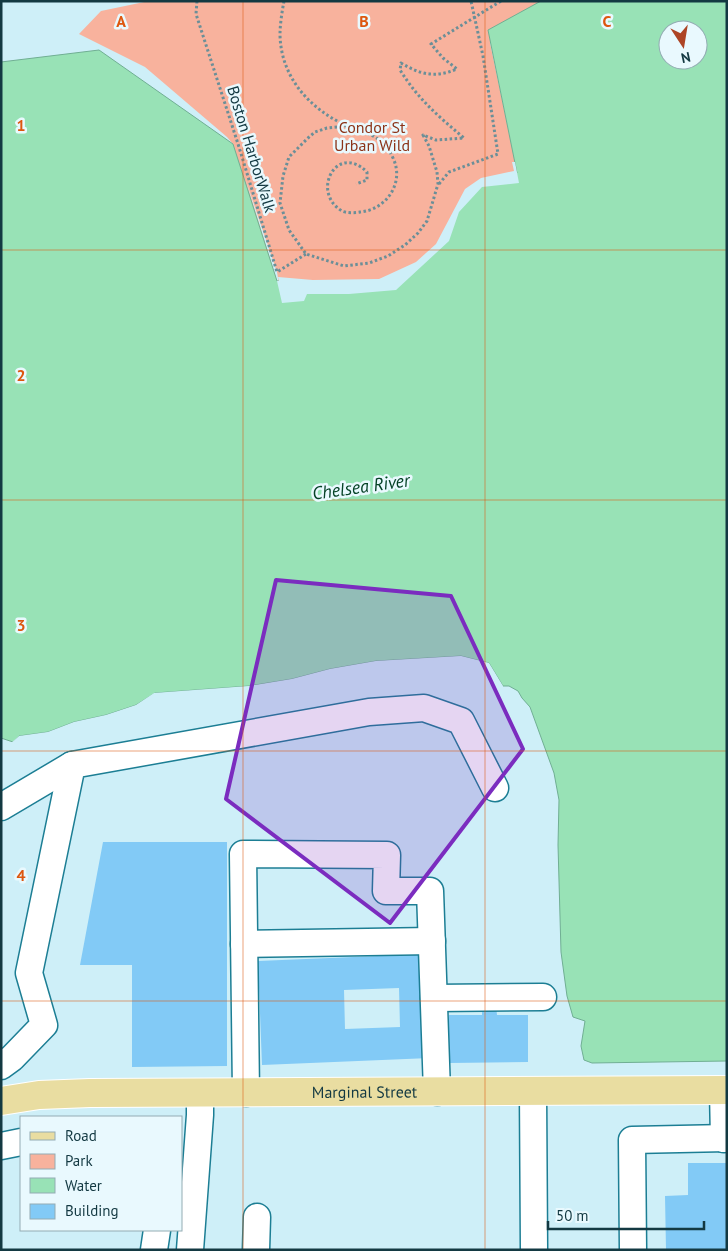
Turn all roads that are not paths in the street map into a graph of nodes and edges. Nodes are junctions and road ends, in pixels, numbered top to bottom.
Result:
1 (72, 765) junction
2 (495, 788) dead end
3 (1, 807) edge
4 (432, 941) junction
5 (244, 944) junction
6 (434, 998) junction
7 (543, 998) dead end
8 (1, 1066) edge
9 (725, 1090) edge
10 (534, 1091) junction
11 (437, 1092) junction
12 (200, 1093) junction
13 (246, 1093) junction
14 (3, 1096) edge
15 (725, 1138) edge
16 (20, 1142) edge
17 (1, 1146) edge
18 (257, 1217) dead end
19 (156, 1231) edge
20 (154, 1250) edge
21 (190, 1250) edge
22 (256, 1250) edge
23 (534, 1250) edge
24 (632, 1250) edge

1 - 2 street
1 - 3 street
1 - 8 street
4 - 5 street
4 - 5 street
4 - 6 street
5 - 13 street
6 - 7 street
6 - 11 street
9 - 10 main road, Marginal Street
9 - 15 street
10 - 11 main road, Marginal Street
10 - 23 street
11 - 13 main road, Marginal Street
12 - 13 main road, Marginal Street
12 - 14 main road, Marginal Street
12 - 21 street
15 - 24 street
16 - 17 street
18 - 22 street
19 - 20 street

